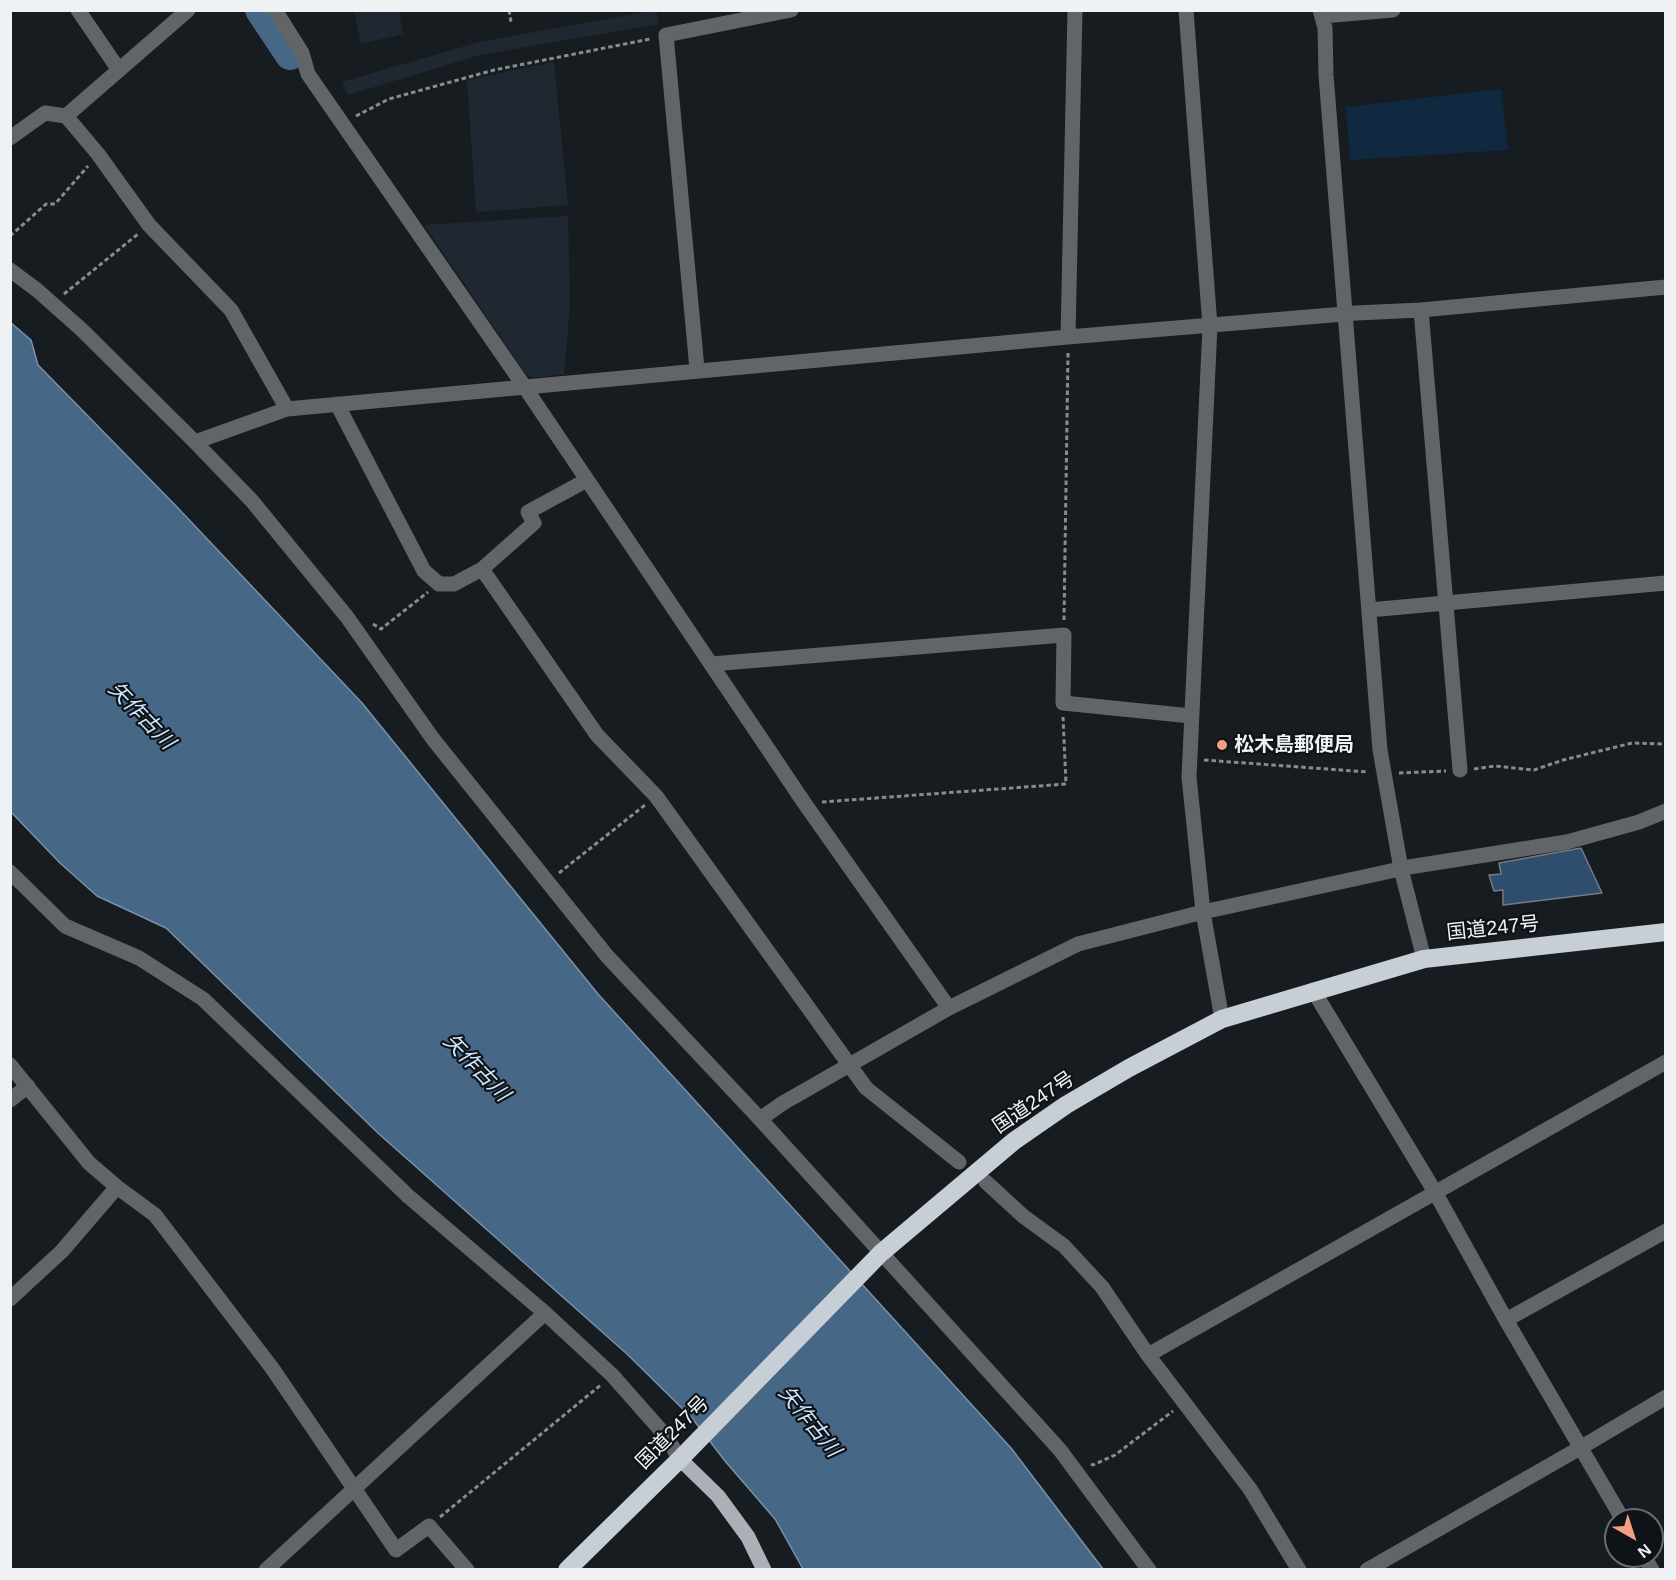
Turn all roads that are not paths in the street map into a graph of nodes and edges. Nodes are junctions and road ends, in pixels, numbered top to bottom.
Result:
1 (78, 10) edge
2 (188, 10) edge
3 (275, 10) edge
4 (791, 10) edge
5 (1075, 10) edge
6 (1186, 10) edge
7 (1394, 10) edge
8 (1321, 13) edge
9 (119, 70) junction
10 (66, 116) junction
11 (10, 138) edge
12 (10, 270) edge
13 (1665, 287) edge
14 (1421, 310) junction
15 (1346, 314) junction
16 (1210, 326) junction
17 (1068, 336) junction
18 (697, 369) junction
19 (524, 386) junction
20 (338, 404) junction
21 (287, 409) junction
22 (195, 442) junction
23 (587, 480) junction
24 (482, 569) junction
25 (1665, 583) edge
26 (1445, 603) junction
27 (1369, 610) junction
28 (711, 664) junction
29 (1191, 716) junction
30 (1460, 770) road end
31 (1665, 811) edge
32 (1401, 869) junction
33 (10, 873) edge
34 (1203, 912) junction
35 (1665, 932) edge
36 (1424, 959) junction
37 (1313, 990) junction
38 (949, 1008) junction
39 (1222, 1019) junction
40 (1665, 1062) edge
41 (10, 1065) edge
42 (849, 1065) junction
43 (28, 1086) junction
44 (10, 1100) edge
45 (760, 1119) junction
46 (959, 1162) dead end
47 (986, 1182) dead end
48 (117, 1187) junction
49 (1435, 1192) junction
50 (1665, 1231) edge
51 (881, 1253) junction
52 (10, 1299) edge
53 (545, 1313) junction
54 (1506, 1320) junction
55 (1148, 1355) junction
56 (1665, 1397) edge
57 (1580, 1448) junction
58 (680, 1459) junction
59 (354, 1488) junction
60 (1616, 1508) edge
61 (266, 1569) edge
62 (467, 1569) edge
63 (567, 1569) edge
64 (764, 1569) edge
65 (1149, 1569) edge
66 (1299, 1569) edge
67 (1367, 1569) edge

1 - 9 street
2 - 9 street
3 - 19 street
4 - 18 street
5 - 17 street
6 - 16 street
7 - 8 street
8 - 15 street
9 - 10 street
10 - 11 street
10 - 21 street
12 - 22 street
13 - 14 street
14 - 15 street
14 - 26 street
15 - 16 street
15 - 27 street
16 - 17 street
16 - 29 street
17 - 18 street
18 - 19 street
19 - 20 street
19 - 23 street
20 - 21 street
20 - 24 street
21 - 22 street
22 - 45 street
23 - 24 street
23 - 28 street
24 - 42 street
25 - 26 street
26 - 27 street
26 - 30 street
27 - 32 street
28 - 29 street
28 - 38 street
29 - 34 street
31 - 32 street
32 - 34 street
32 - 36 street
33 - 53 street
34 - 38 street
34 - 39 street
35 - 36 highway, 国道247号
36 - 37 highway, 国道247号
37 - 39 highway, 国道247号
37 - 49 street
38 - 42 street
39 - 51 highway, 国道247号
40 - 49 street
41 - 43 street
42 - 45 street
42 - 46 street
43 - 44 street
43 - 48 street
45 - 51 street
47 - 55 street
48 - 52 street
48 - 59 street
49 - 54 street
49 - 55 street
50 - 54 street
51 - 58 highway, 国道247号
51 - 65 street
53 - 58 street
53 - 59 street
54 - 57 street
55 - 66 street
56 - 57 street
57 - 60 street
57 - 67 street
58 - 63 highway, 国道247号
58 - 64 main road
59 - 61 street
59 - 62 street

